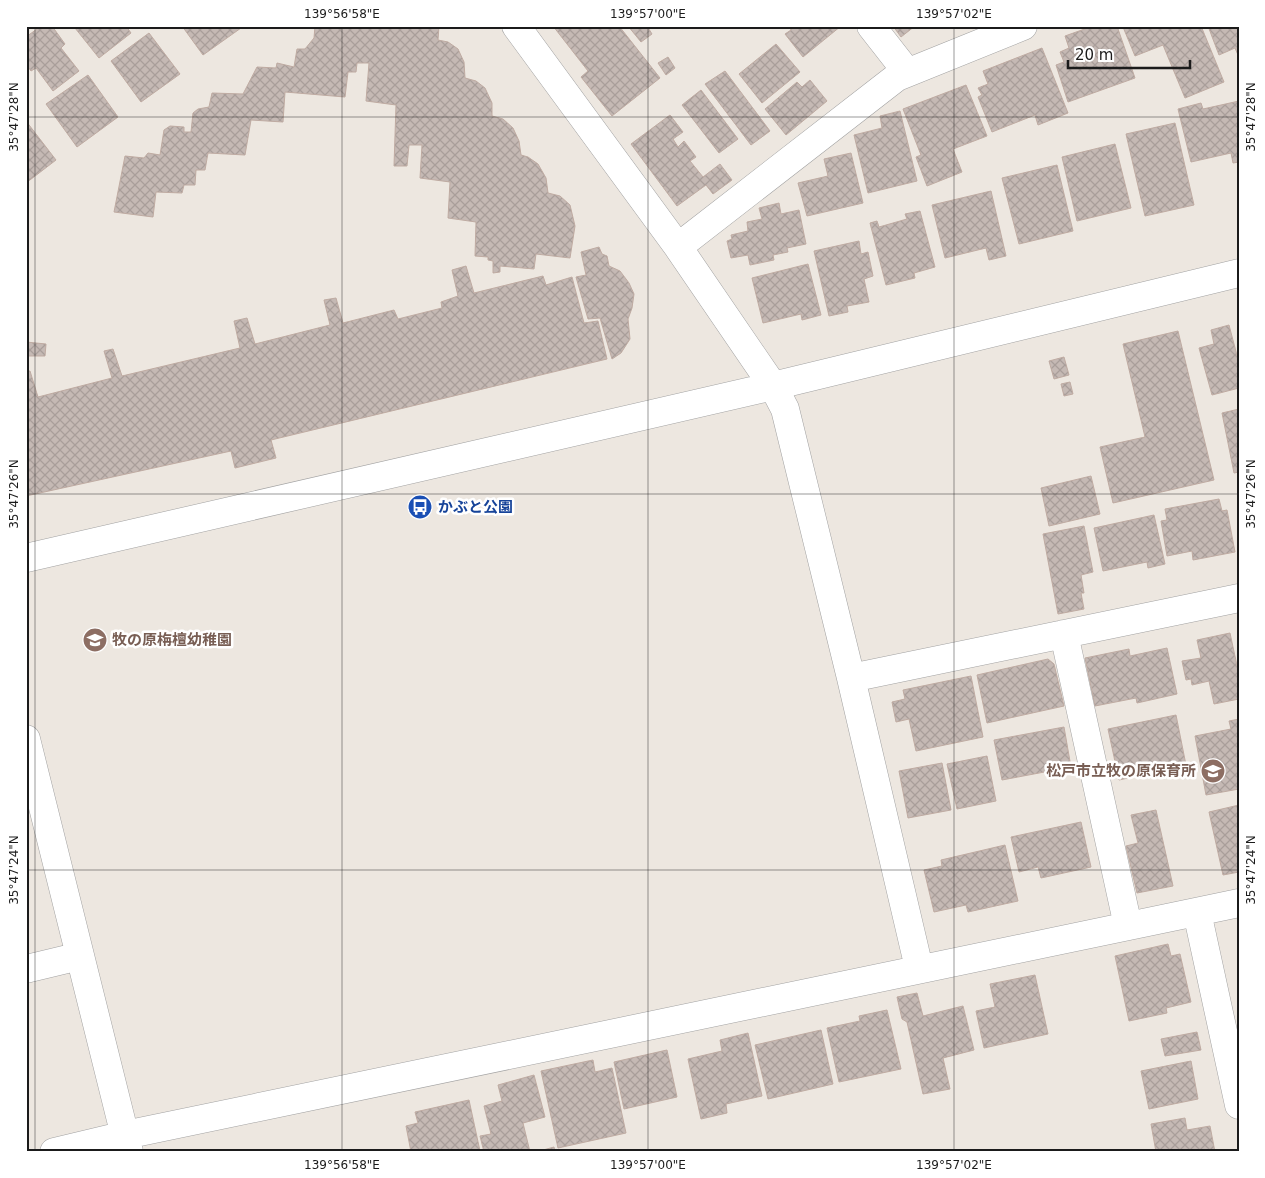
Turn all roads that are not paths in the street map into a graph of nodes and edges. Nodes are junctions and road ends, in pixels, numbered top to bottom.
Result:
1 (516, 26) edge
2 (871, 26) edge
3 (1023, 26) edge
4 (907, 72) junction
5 (678, 247) junction
6 (1239, 273) edge
7 (773, 386) junction
8 (26, 558) edge
9 (1239, 598) edge
10 (1064, 634) junction
11 (851, 678) junction
12 (26, 739) edge
13 (1239, 903) edge
14 (1197, 912) junction
15 (1128, 926) junction
16 (80, 956) junction
17 (919, 968) junction
18 (26, 969) edge
19 (1239, 1106) edge
20 (127, 1143) edge
21 (54, 1152) edge

1 - 5 street
2 - 4 street
3 - 4 street
4 - 5 street
5 - 7 street
6 - 7 street
7 - 8 street
7 - 11 street
9 - 10 street
10 - 11 street
10 - 15 street
11 - 17 street
12 - 16 street
13 - 14 street
14 - 15 street
14 - 19 street
15 - 17 street
16 - 18 street
16 - 20 street
17 - 20 street
20 - 21 street

